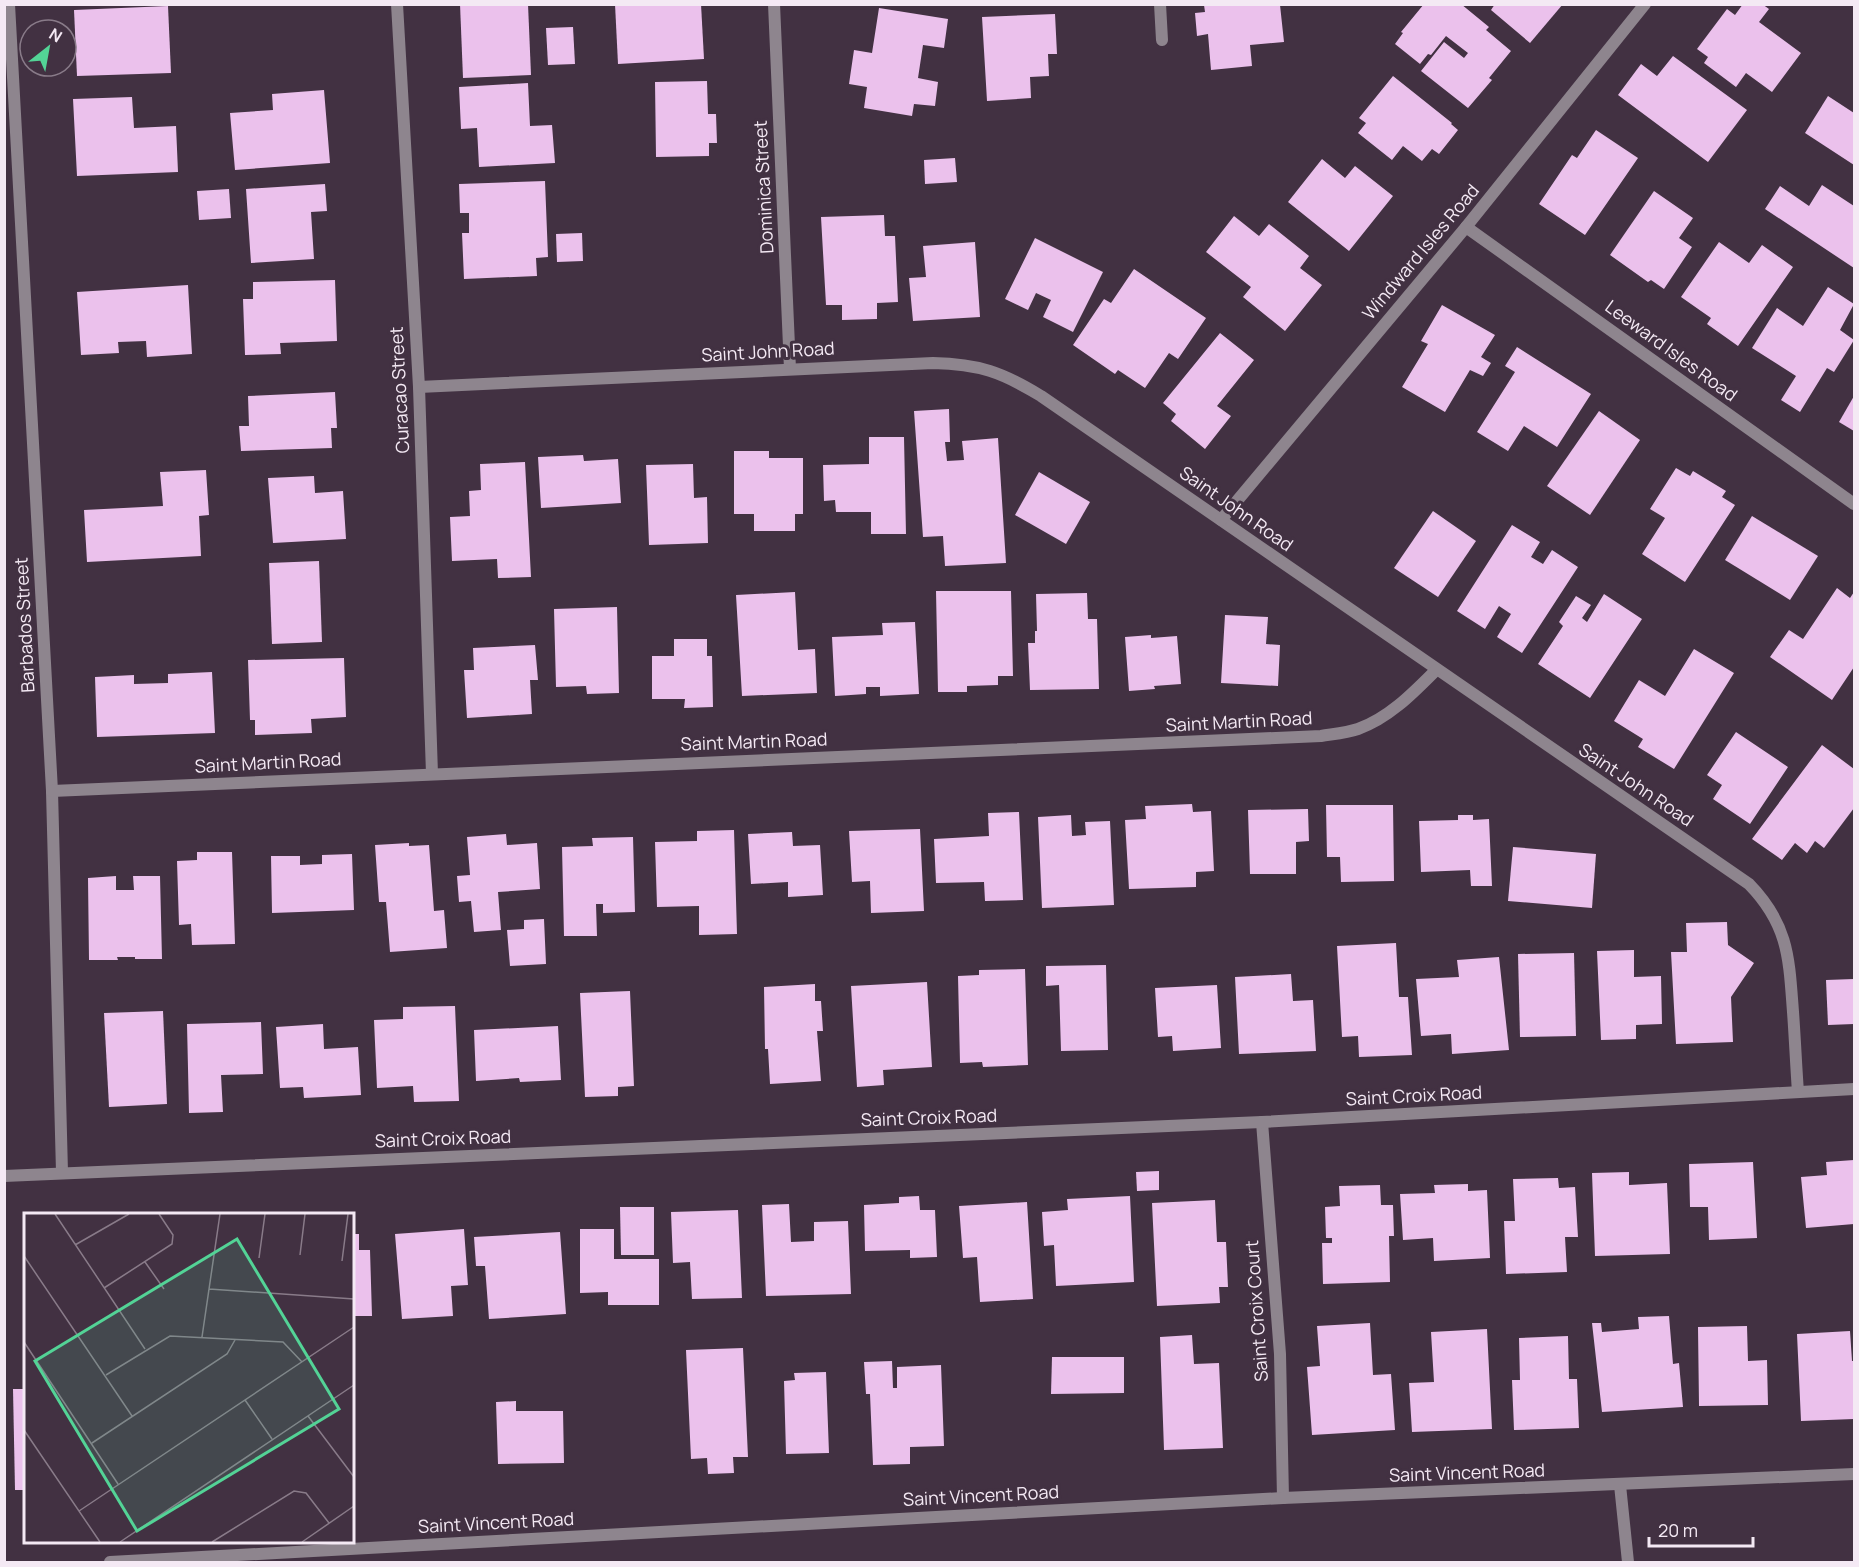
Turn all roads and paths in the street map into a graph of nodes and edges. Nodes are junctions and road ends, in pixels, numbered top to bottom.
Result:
1 (9, 4) edge
2 (397, 4) edge
3 (774, 4) edge
4 (1160, 4) edge
5 (1646, 4) edge
6 (1162, 40) dead end
7 (1466, 226) junction
8 (790, 369) junction
9 (419, 387) junction
10 (1854, 504) edge
11 (1221, 520) junction
12 (1436, 670) junction
13 (432, 774) junction
14 (52, 791) junction
15 (1854, 1089) edge
16 (1798, 1092) junction
17 (1262, 1122) junction
18 (62, 1172) junction
19 (4, 1176) edge
20 (1854, 1474) edge
21 (1620, 1485) junction
22 (1283, 1498) junction
23 (110, 1563) edge
24 (1628, 1563) edge

1 - 14 street, Barbados Street
2 - 9 street, Curacao Street
3 - 8 street, Dominica Street
4 - 6 street
5 - 7 street, Windward Isles Road
7 - 10 street, Leeward Isles Road
7 - 11 street, Windward Isles Road
8 - 9 street, Saint John Road
8 - 11 street, Saint John Road
9 - 13 street, Curacao Street
11 - 12 street, Saint John Road
12 - 13 street, Saint Martin Road
12 - 16 street, Saint John Road
13 - 14 street, Saint Martin Road
14 - 18 street, Barbados Street
15 - 16 street, Saint Croix Road
16 - 17 street, Saint Croix Road
17 - 18 street, Saint Croix Road
17 - 22 street, Saint Croix Court
18 - 19 street, Saint Croix Road
20 - 21 street, Saint Vincent Road
21 - 22 street, Saint Vincent Road
21 - 24 street
22 - 23 street, Saint Vincent Road

